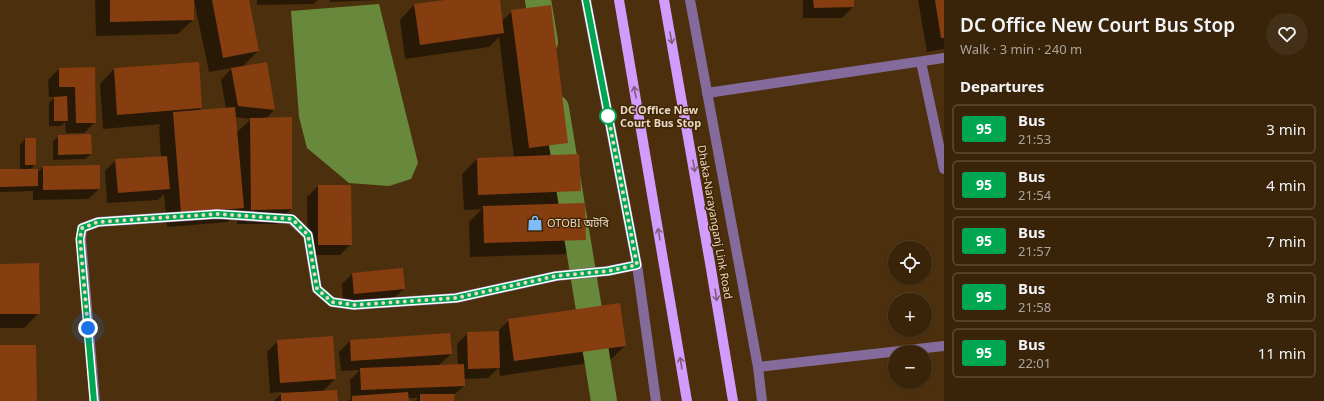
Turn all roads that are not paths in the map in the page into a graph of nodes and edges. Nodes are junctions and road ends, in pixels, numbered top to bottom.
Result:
1 (586, 0) edge
2 (619, 0) edge
3 (664, 0) edge
4 (690, 0) edge
5 (944, 58) edge
6 (921, 62) junction
7 (708, 93) junction
8 (944, 169) edge
9 (637, 265) junction
10 (944, 346) edge
11 (758, 367) junction
12 (94, 401) edge
13 (656, 401) edge
14 (687, 401) edge
15 (733, 401) edge
16 (762, 401) edge

1 - 9 street
14 -> 2 main road
3 -> 15 main road, Dhaka-Narayanganj Link Road
4 - 7 street
5 - 6 street
6 - 7 street
6 - 8 street
7 - 11 street
9 - 12 street
9 - 13 street
10 - 11 street
11 - 16 street

